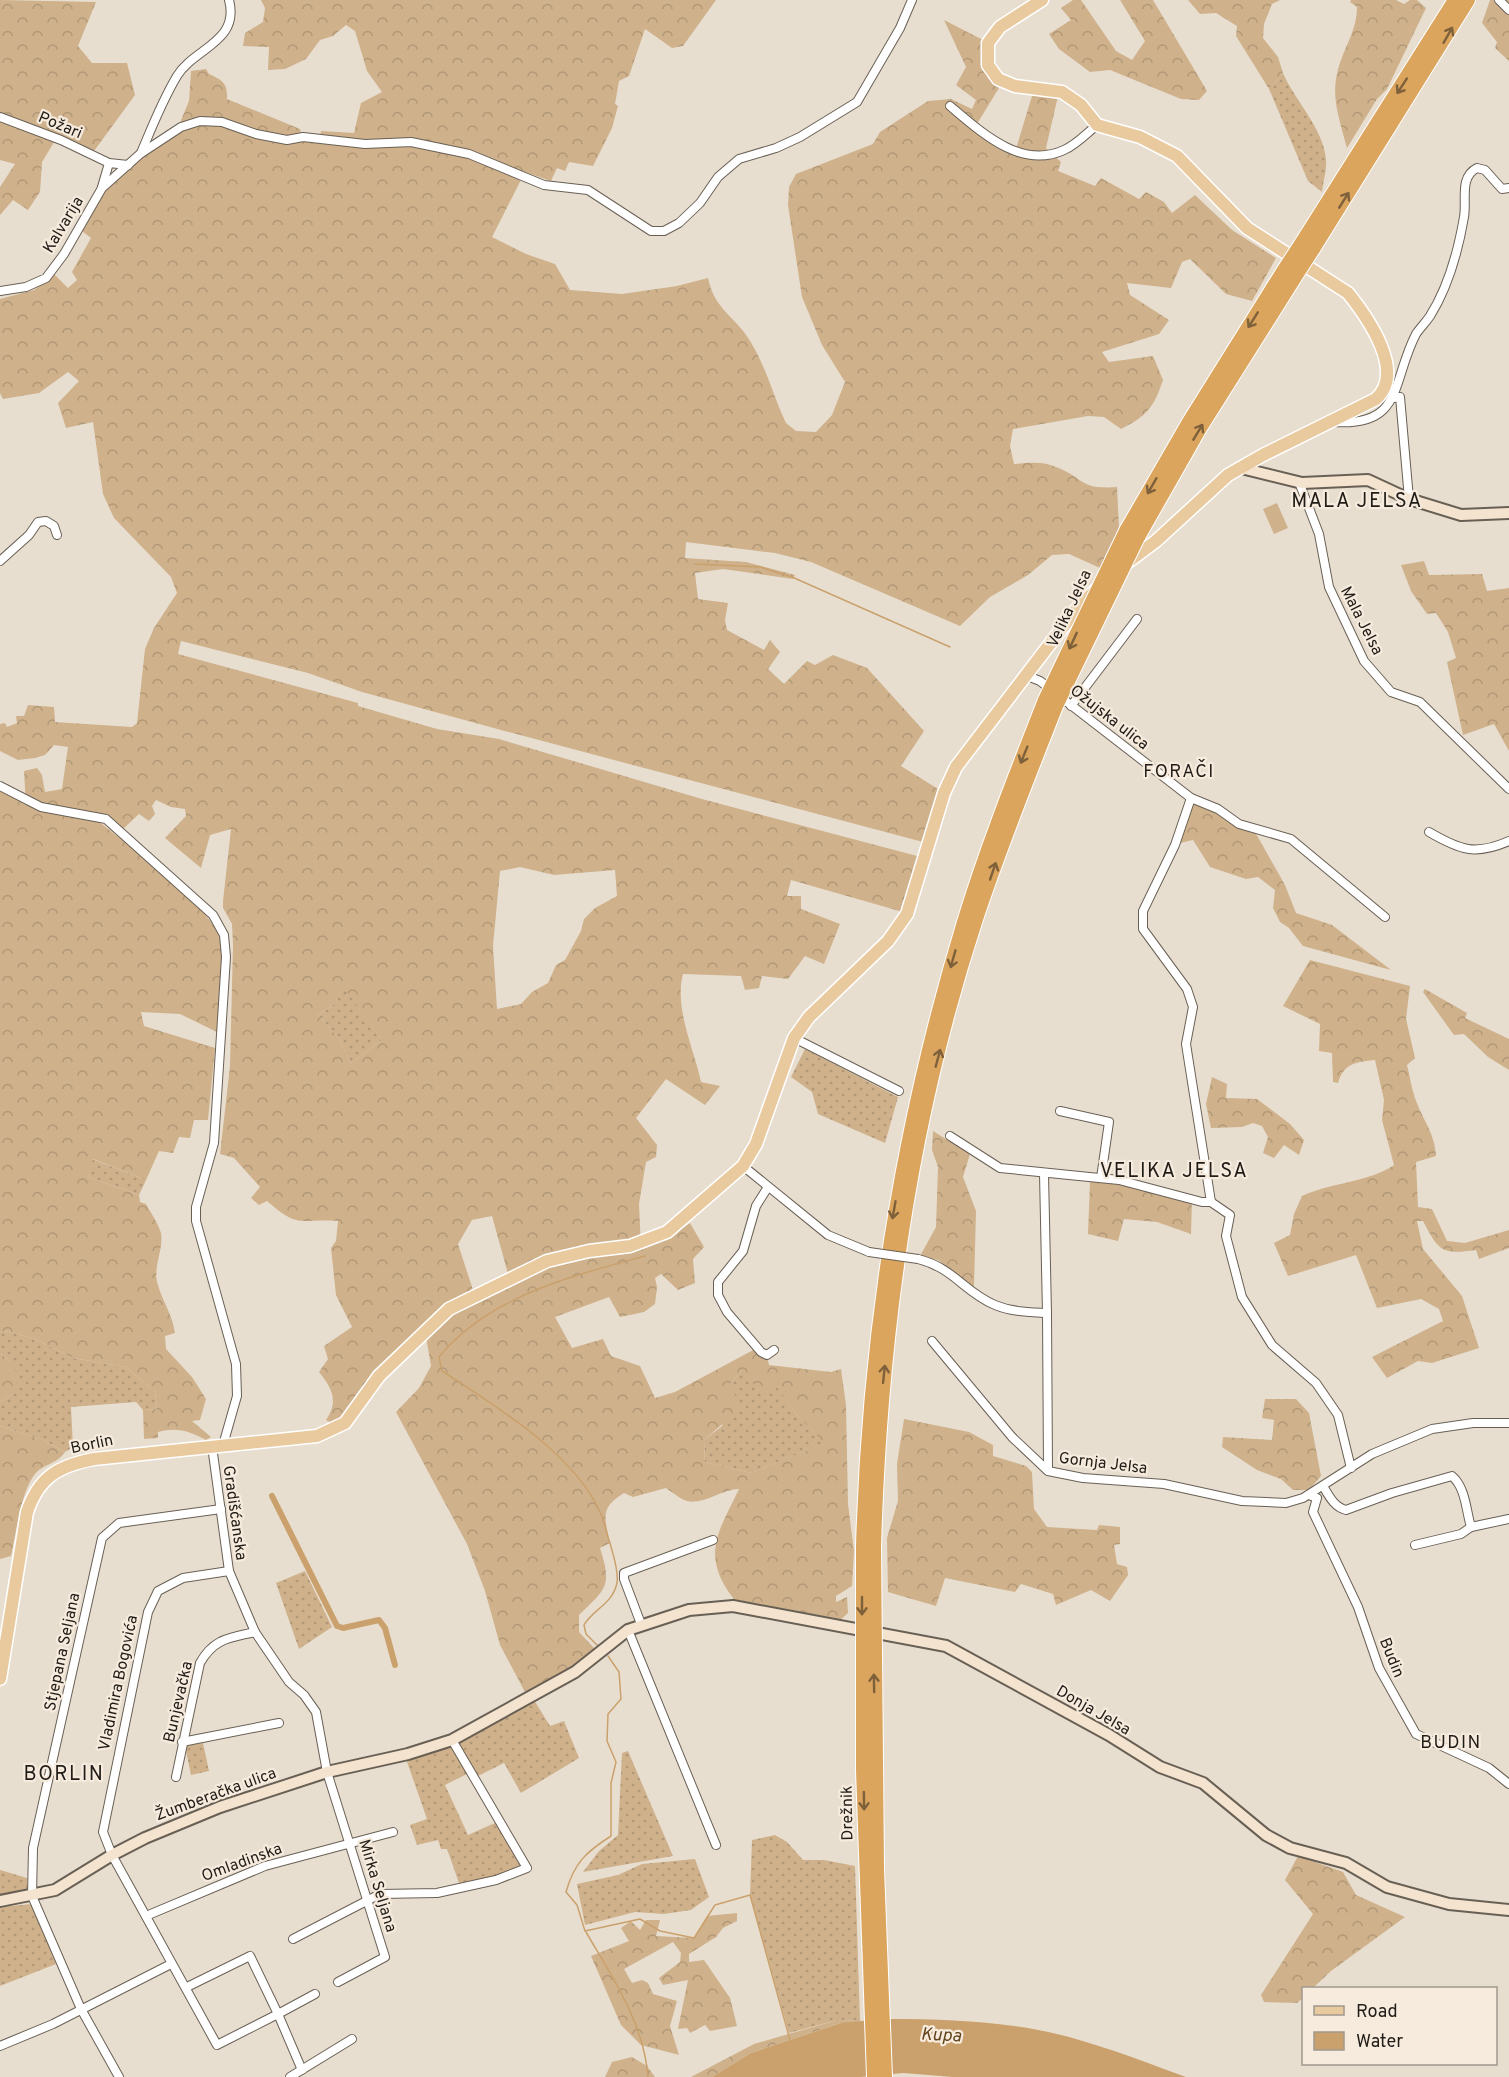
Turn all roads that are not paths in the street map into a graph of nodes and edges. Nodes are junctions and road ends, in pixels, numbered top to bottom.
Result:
1 (229, 0) edge
2 (912, 0) edge
3 (1042, 0) edge
4 (1455, 0) edge
5 (1468, 0) edge
6 (1498, 0) edge
7 (1509, 10) edge
8 (950, 106) dead end
9 (0, 117) edge
10 (1097, 124) junction
11 (140, 154) junction
12 (109, 163) junction
13 (128, 165) junction
14 (102, 188) junction
15 (1509, 188) edge
16 (1307, 246) junction
17 (0, 291) edge
18 (1393, 398) junction
19 (1329, 422) junction
20 (1240, 468) junction
21 (1299, 482) junction
22 (1409, 499) junction
23 (1509, 513) edge
24 (57, 535) dead end
25 (0, 561) edge
26 (1137, 619) dead end
27 (1026, 675) junction
28 (1071, 706) junction
29 (0, 786) edge
30 (1507, 788) edge
31 (1191, 798) junction
32 (1429, 832) dead end
33 (1509, 842) edge
34 (1385, 917) dead end
35 (794, 1038) junction
36 (899, 1091) dead end
37 (1060, 1111) dead end
38 (950, 1136) dead end
39 (744, 1166) junction
40 (1044, 1174) junction
41 (1101, 1178) junction
42 (768, 1187) junction
43 (1211, 1202) junction
44 (1047, 1313) junction
45 (932, 1341) dead end
46 (774, 1350) dead end
47 (1509, 1423) edge
48 (217, 1446) junction
49 (1351, 1468) junction
50 (1048, 1471) junction
51 (1323, 1486) junction
52 (1310, 1495) junction
53 (220, 1509) junction
54 (1509, 1519) edge
55 (1471, 1527) junction
56 (713, 1540) dead end
57 (1415, 1545) dead end
58 (868, 1547) junction
59 (229, 1571) junction
60 (641, 1624) junction
61 (628, 1630) junction
62 (255, 1632) junction
63 (1, 1673) edge
64 (279, 1723) dead end
65 (452, 1740) junction
66 (182, 1742) junction
67 (327, 1772) junction
68 (176, 1777) dead end
69 (1509, 1784) edge
70 (393, 1832) dead end
71 (350, 1843) junction
72 (716, 1845) dead end
73 (112, 1855) junction
74 (32, 1896) junction
75 (368, 1900) junction
76 (0, 1901) edge
77 (1509, 1911) edge
78 (146, 1916) junction
79 (293, 1939) dead end
80 (171, 1964) junction
81 (338, 1982) dead end
82 (187, 1987) junction
83 (315, 1994) dead end
84 (81, 2009) junction
85 (278, 2014) junction
86 (352, 2039) dead end
87 (0, 2046) edge
88 (302, 2070) junction
89 (119, 2077) edge
90 (290, 2077) edge
91 (874, 2077) edge
92 (885, 2077) edge

1 - 11 street
2 - 11 street
3 - 10 main road
4 -> 16 highway
16 -> 5 highway
6 - 7 street
8 - 10 street
9 - 12 street, Požari
10 - 19 main road
11 - 13 street, Kalvarija
12 - 13 street
12 - 14 street
13 - 14 street, Kalvarija
14 - 17 street, Kalvarija
15 - 18 street
16 - 58 highway, Velika Jelsa, bridge
18 - 19 street
18 - 22 street
19 - 20 main road
20 - 21 main road
20 - 27 main road
21 - 22 main road
21 - 30 street, Mala Jelsa
22 - 23 main road
24 - 25 street
26 - 28 street
27 - 28 street, Ožujska ulica
27 - 35 main road
28 - 31 street, Ožujska ulica
29 - 48 street
31 - 34 street, Ožujska ulica
31 - 43 street
32 - 33 street
35 - 36 street
35 - 39 main road
37 - 41 street
38 - 40 street
39 - 42 street
39 - 48 main road, Borlin
40 - 41 street
40 - 44 street
41 - 43 street
42 - 44 street, bridge
42 - 46 street
43 - 49 street
44 - 50 street
45 - 50 street, Gornja Jelsa
47 - 49 street, Gornja Jelsa
48 - 53 street, Gradišćanska
48 - 63 main road, Borlin
49 - 51 street, Gornja Jelsa
50 - 52 street, Gornja Jelsa
51 - 52 street, Gornja Jelsa
51 - 55 street
52 - 69 street, Budin
53 - 59 street, Gradišćanska
53 - 74 street, Stjepana Seljana
54 - 55 street
55 - 57 street
56 - 60 street
58 -> 91 highway, Drežnik, bridge
92 -> 58 highway, Drežnik, bridge
59 - 62 street, Gradišćanska
59 - 73 street, Vladimira Bogovića
60 - 61 main road, Donja Jelsa
60 - 77 main road, Donja Jelsa
61 - 65 main road, Žumberačka ulica
61 - 72 street
62 - 66 street, Bunjevačka
62 - 67 street, Gradišćanska
64 - 66 street
65 - 67 main road, Žumberačka ulica
65 - 75 street
66 - 68 street, Bunjevačka
67 - 71 street, Mirka Seljana
67 - 73 main road, Žumberačka ulica
70 - 71 street, Omladinska
71 - 75 street, Mirka Seljana
71 - 78 street, Omladinska
73 - 74 main road, Žumberačka ulica
73 - 78 street, Vladimira Bogovića
74 - 76 main road, Žumberačka ulica
74 - 84 street
75 - 79 street
75 - 81 street, Mirka Seljana
78 - 80 street, Vladimira Bogovića
80 - 82 street, Vladimira Bogovića
80 - 84 street
82 - 85 street, Vladimira Bogovića
82 - 85 street
83 - 85 street
84 - 87 street
84 - 89 street
85 - 88 street
86 - 88 street
88 - 90 street

